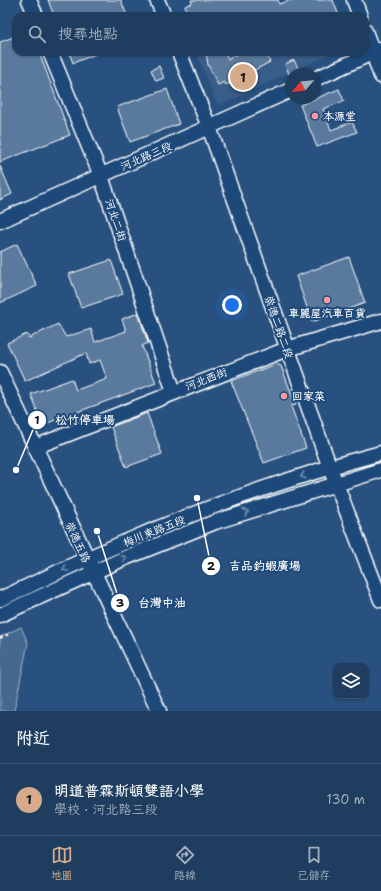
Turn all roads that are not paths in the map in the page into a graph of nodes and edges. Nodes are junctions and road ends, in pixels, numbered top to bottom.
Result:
1 (29, 0) edge
2 (157, 0) edge
3 (354, 0) edge
4 (34, 12) edge
5 (162, 12) edge
6 (358, 12) edge
7 (369, 38) edge
8 (377, 51) edge
9 (52, 56) edge
10 (181, 56) edge
11 (366, 56) edge
12 (321, 76) edge
13 (381, 76) edge
14 (285, 93) edge
15 (208, 127) junction
16 (101, 176) junction
17 (0, 221) edge
18 (381, 321) edge
19 (287, 349) junction
20 (0, 372) edge
21 (174, 392) junction
22 (35, 447) junction
23 (381, 453) edge
24 (330, 468) junction
25 (381, 470) edge
26 (336, 484) junction
27 (86, 559) junction
28 (93, 573) junction
29 (0, 599) edge
30 (381, 600) edge
31 (0, 616) edge
32 (159, 711) edge

1 - 4 street
2 - 5 street
3 - 6 street
7 - 8 street
8 - 13 street
9 - 16 street, 河北二街
10 - 15 street, 崇德二路二段
11 - 12 street
14 - 15 street, 河北路三段
15 - 16 street, 河北路三段
15 - 19 street, 崇德二路二段
16 - 17 street, 河北路三段
16 - 21 street, 河北二街
18 - 19 street, 河北西街
19 - 21 street, 河北西街
19 - 24 street, 崇德二路二段
20 - 22 street, 崇德五路
21 - 22 street, 河北西街
22 - 27 street, 崇德五路
23 - 24 street, 梅川東路五段
24 - 26 street, 崇德二路二段
24 -> 27 street, 梅川東路五段
25 - 26 street, 梅川東路五段
28 -> 26 street, 梅川東路五段
26 - 30 street, 崇德二路二段
27 - 28 street, 崇德五路
27 -> 29 street, 梅川東路五段
28 - 31 street, 梅川東路五段
28 - 32 street, 崇德五路

